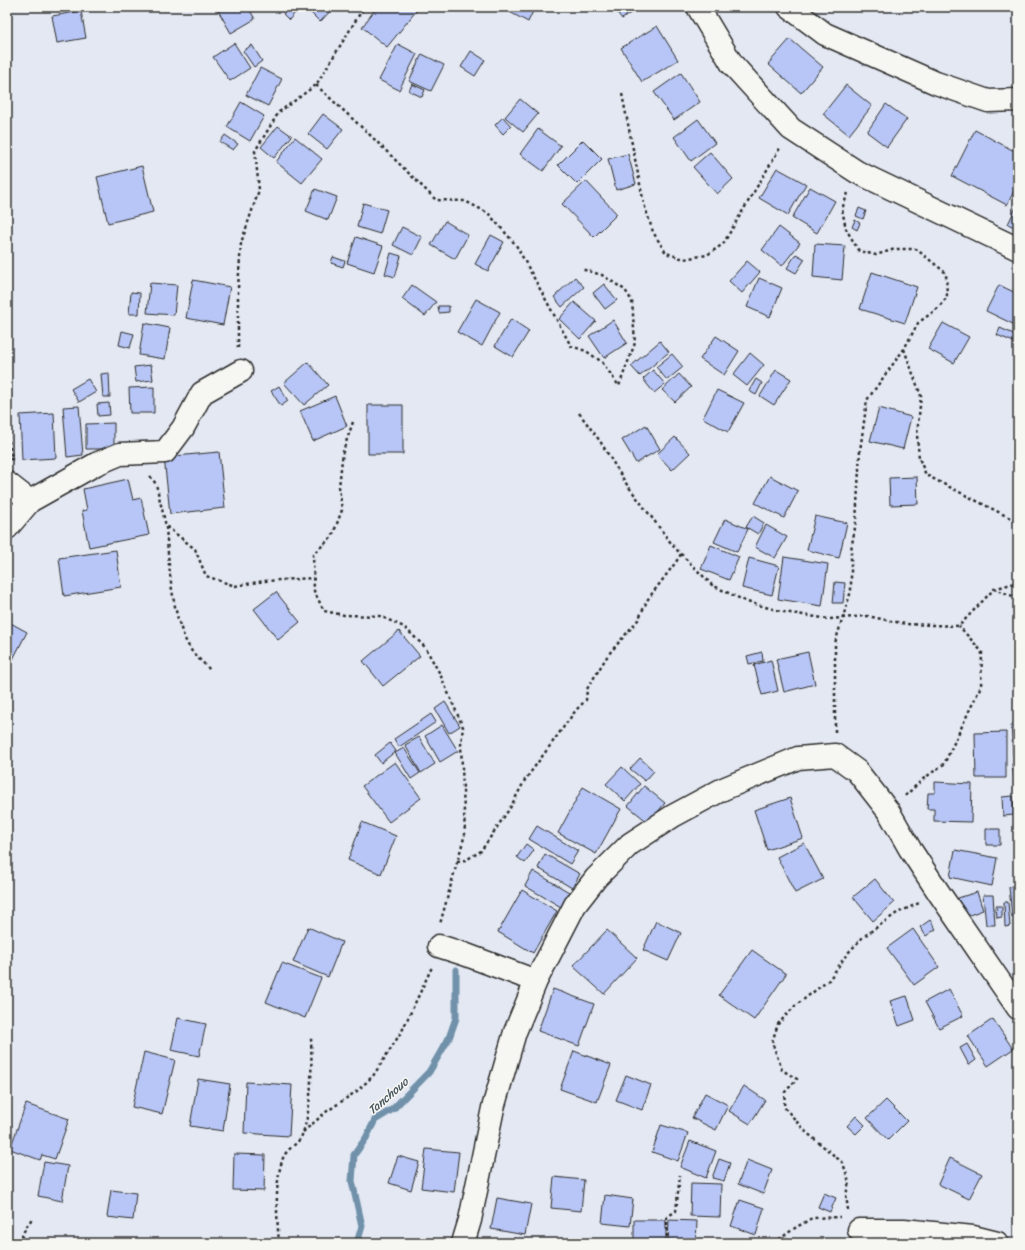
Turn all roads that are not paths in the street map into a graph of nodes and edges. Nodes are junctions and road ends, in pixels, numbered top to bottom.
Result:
1 (698, 7) edge
2 (789, 7) edge
3 (1018, 100) edge
4 (1018, 249) edge
5 (242, 371) road end
6 (7, 483) edge
7 (30, 501) junction
8 (7, 528) edge
9 (439, 946) road end
10 (536, 981) junction
11 (1018, 1008) edge
12 (853, 1223) road end
13 (463, 1243) edge
14 (997, 1243) edge

1 - 4 street
2 - 3 street
5 - 7 street
6 - 7 street
7 - 8 street
9 - 10 street
10 - 11 street
10 - 13 street
12 - 14 street

